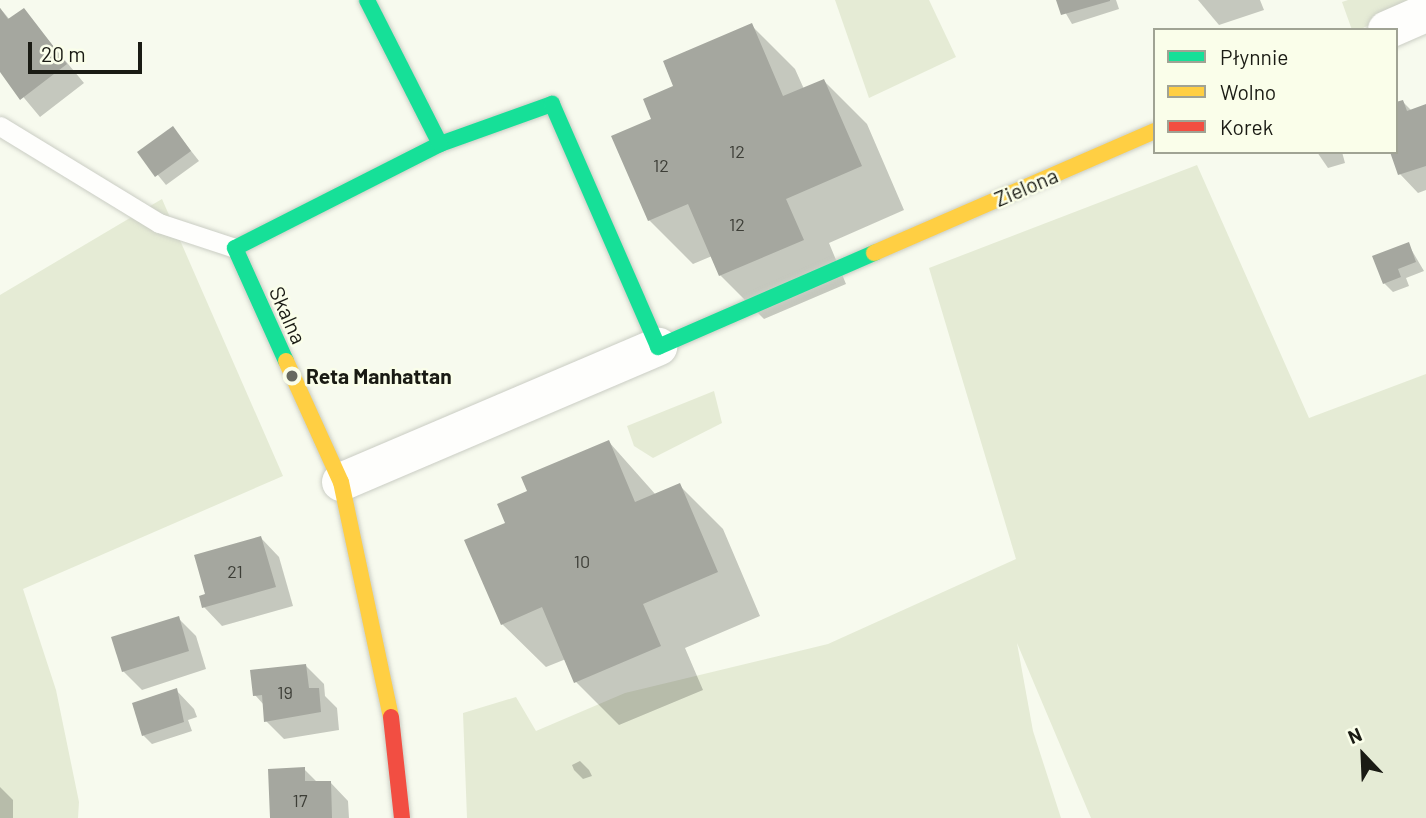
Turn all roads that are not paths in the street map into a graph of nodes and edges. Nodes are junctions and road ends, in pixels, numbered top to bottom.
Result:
1 (367, 0) edge
2 (1426, 13) edge
3 (1392, 28) edge
4 (0, 126) edge
5 (1153, 132) edge
6 (440, 144) junction
7 (235, 248) junction
8 (658, 347) junction
9 (341, 482) junction
10 (402, 818) edge

1 - 6 street
2 - 3 street
4 - 7 lane
5 - 8 street, Zielona
6 - 7 street
6 - 8 street
7 - 9 street, Skalna
8 - 9 street
9 - 10 street, Skalna

